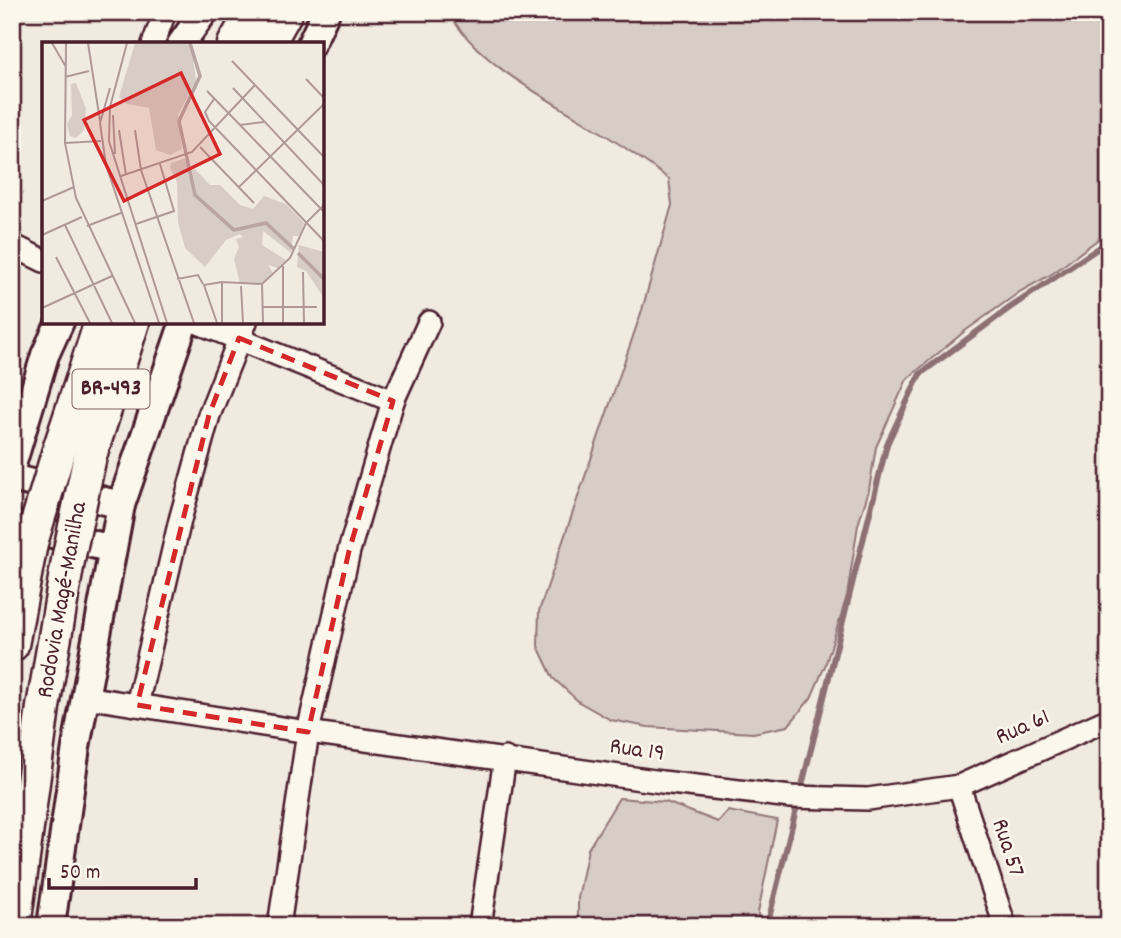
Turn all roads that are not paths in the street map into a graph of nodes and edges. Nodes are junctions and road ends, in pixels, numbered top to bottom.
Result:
1 (165, 12) edge
2 (204, 12) edge
3 (252, 12) edge
4 (285, 12) edge
5 (326, 12) edge
6 (154, 42) edge
7 (182, 42) edge
8 (235, 42) edge
9 (269, 42) edge
10 (312, 42) edge
11 (12, 245) edge
12 (42, 260) edge
13 (429, 322) dead end
14 (59, 324) edge
15 (100, 324) edge
16 (131, 324) edge
17 (183, 324) edge
18 (208, 324) edge
19 (243, 330) edge
20 (393, 401) junction
21 (12, 465) edge
22 (12, 478) edge
23 (121, 505) junction
24 (21, 533) edge
25 (112, 549) junction
26 (12, 645) edge
27 (85, 697) junction
28 (137, 705) junction
29 (1109, 719) edge
30 (308, 732) junction
31 (505, 758) junction
32 (959, 786) junction
33 (14, 926) edge
34 (51, 926) edge
35 (279, 926) edge
36 (480, 926) edge
37 (1005, 926) edge

1 - 6 street
2 - 7 main road
3 - 8 highway
4 - 9 highway
5 - 10 main road
11 - 12 street
13 - 20 street
14 - 21 main road, BR-493
15 - 24 highway, Rodovia Magé-Manilha / BR-493, bridge
16 - 33 highway, Rodovia Magé-Manilha / BR-493, bridge
17 - 23 main road
18 - 19 street
19 - 20 street
19 - 28 street
20 - 30 street
22 - 23 main road
23 - 25 main road
24 - 25 main road
24 - 26 highway, Rodovia Magé-Manilha / BR-493
25 - 27 main road
27 - 28 street, Rua 19
27 - 34 main road
28 - 30 street, Rua 19
29 - 32 street, Rua 61
30 - 31 street, Rua 19
30 - 35 street
31 - 32 street, Rua 19
31 - 36 street
32 - 37 street, Rua 57

